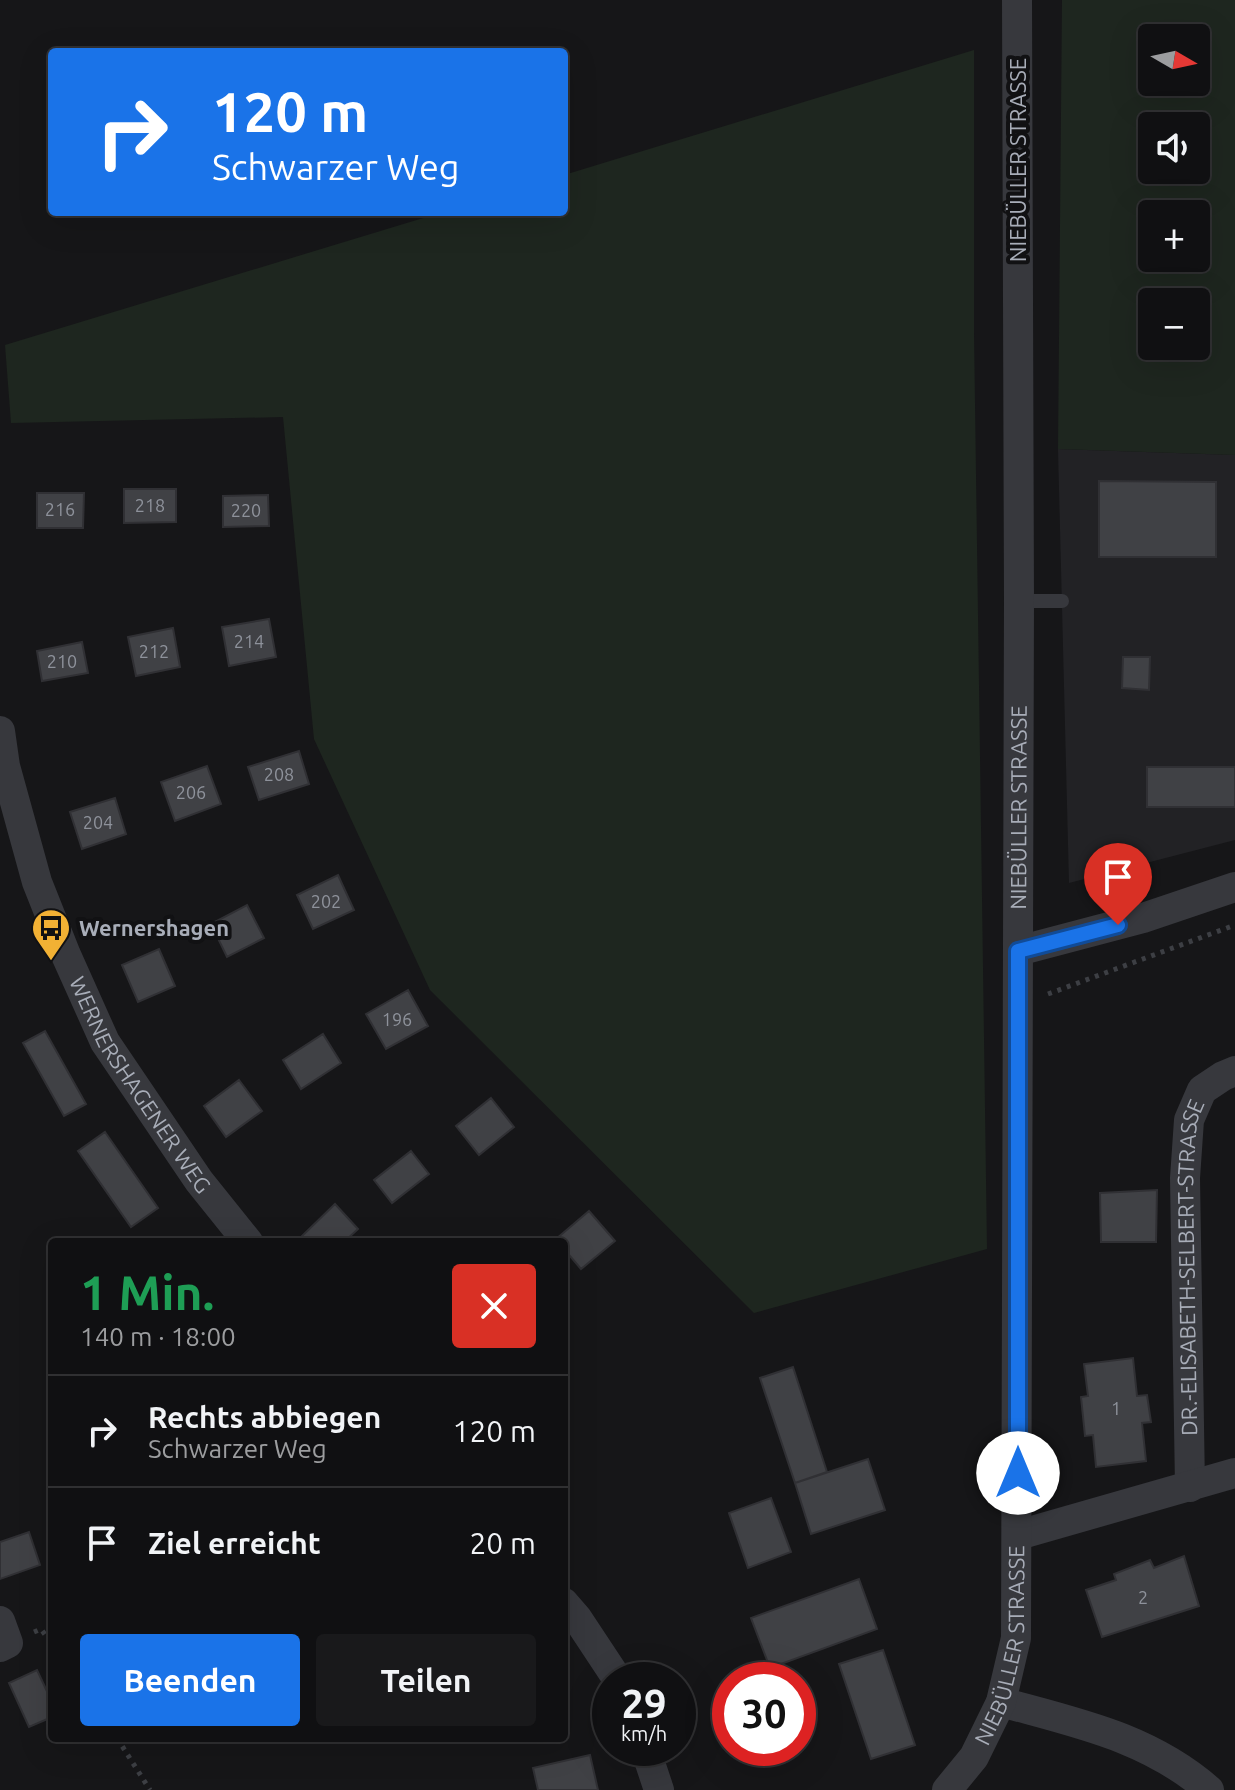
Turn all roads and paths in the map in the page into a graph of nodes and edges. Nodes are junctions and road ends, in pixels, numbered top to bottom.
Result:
1 (1017, 0) edge
2 (1019, 601) junction
3 (1062, 601) dead end
4 (0, 731) edge
5 (3, 766) edge
6 (1235, 887) edge
7 (1235, 925) edge
8 (1018, 951) junction
9 (1017, 1006) junction
10 (1235, 1071) edge
11 (245, 1238) edge
12 (1235, 1473) edge
13 (1190, 1487) junction
14 (1018, 1535) junction
15 (568, 1608) edge
16 (0, 1621) edge
17 (0, 1647) edge
18 (606, 1662) edge
19 (1001, 1702) junction
20 (120, 1742) edge
21 (651, 1766) edge
22 (150, 1790) edge
23 (659, 1790) edge
24 (947, 1790) edge
25 (1209, 1790) edge

1 - 2 street, NIEBÜLLER STRASSE
2 - 3 lane
2 - 8 street, NIEBÜLLER STRASSE
4 - 5 street, WERNERSHAGENER WEG
5 - 11 street, WERNERSHAGENER WEG
6 - 8 street
7 - 9 path
8 - 9 street, NIEBÜLLER STRASSE
9 - 14 street, NIEBÜLLER STRASSE
10 - 13 street, DR.-ELISABETH-SELBERT-STRASSE
12 - 13 street
13 - 14 street
14 - 19 street, NIEBÜLLER STRASSE
15 - 18 street
16 - 17 street
19 - 24 street, NIEBÜLLER STRASSE
19 - 25 street
20 - 22 path
21 - 23 street

